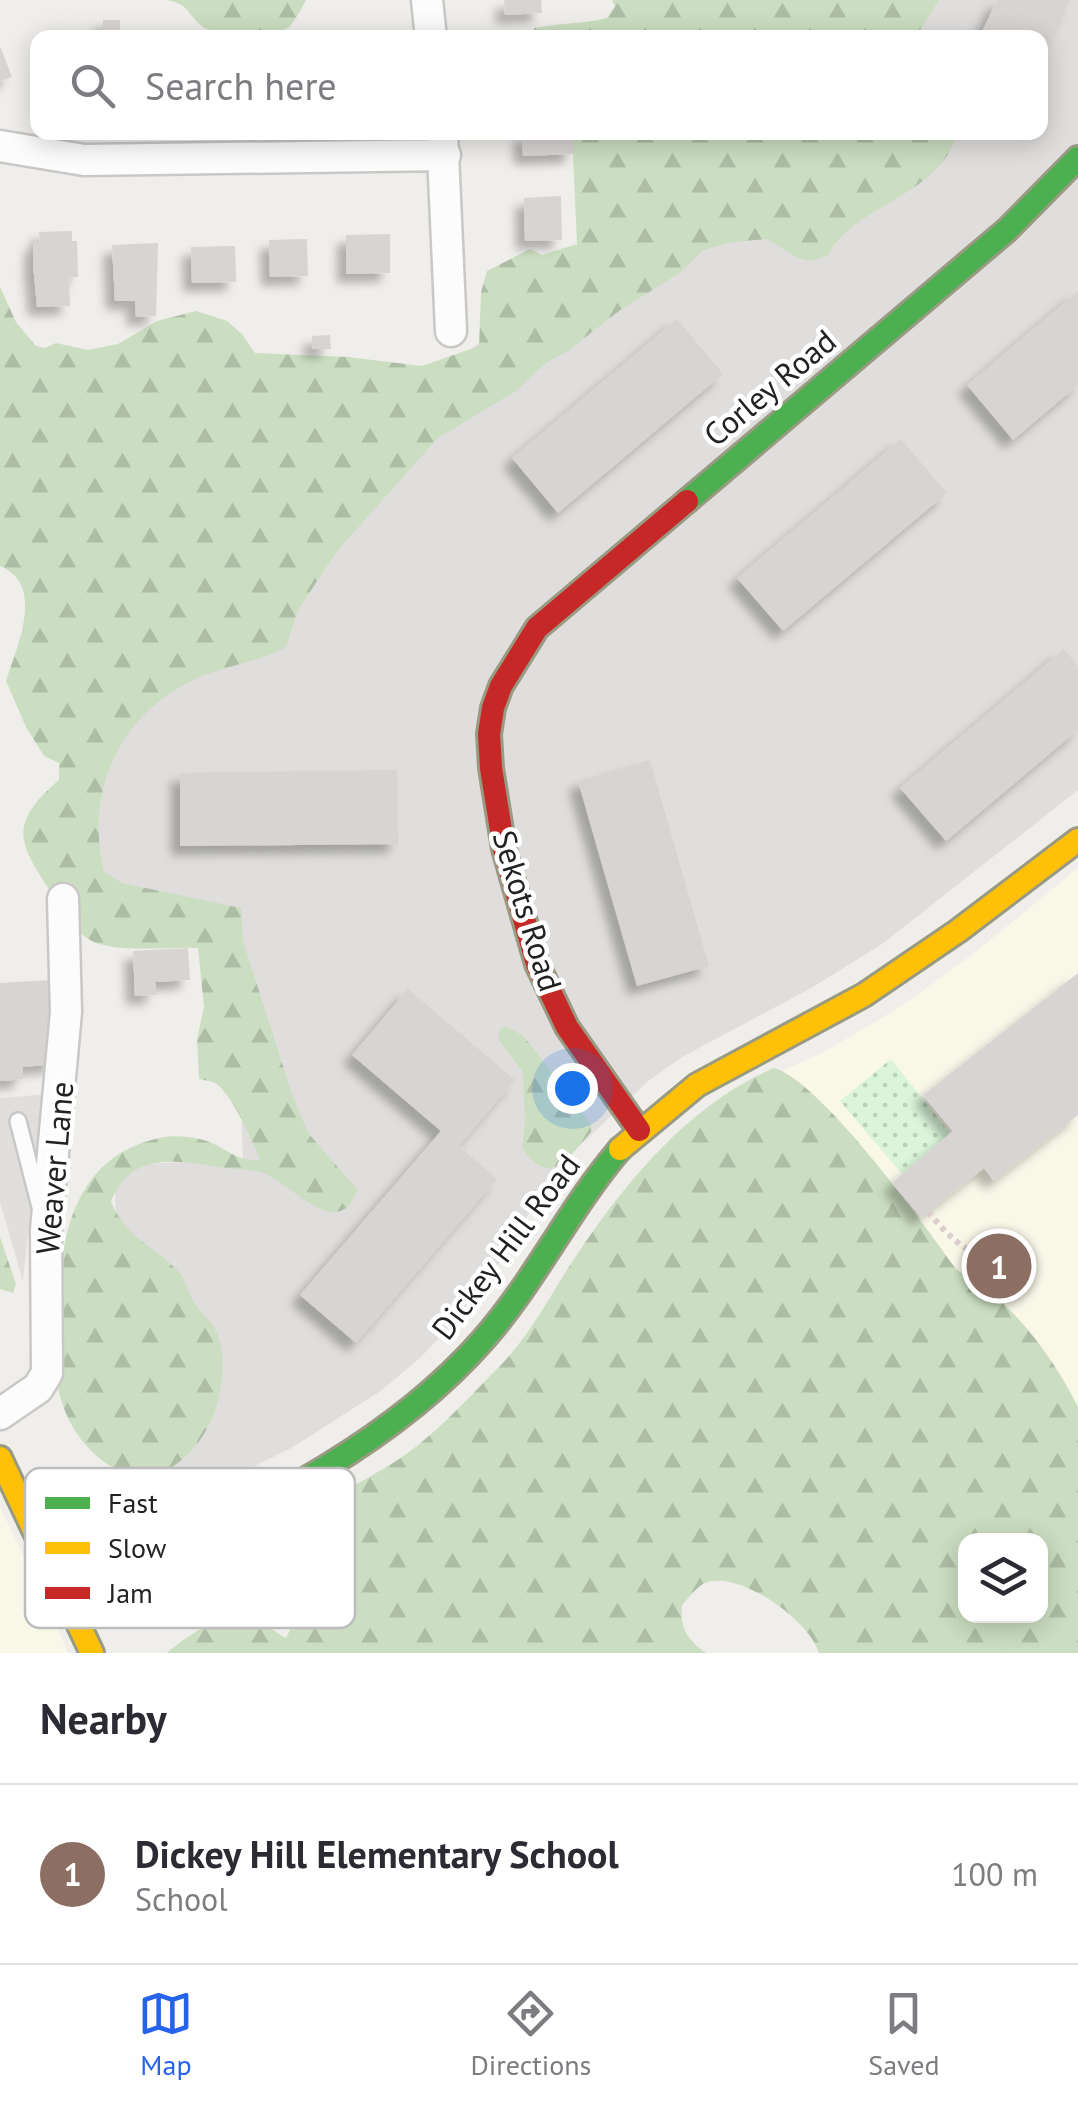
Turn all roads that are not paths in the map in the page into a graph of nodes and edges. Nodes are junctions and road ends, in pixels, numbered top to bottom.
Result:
1 (427, 0) edge
2 (430, 30) edge
3 (444, 144) edge
4 (0, 146) edge
5 (1078, 158) edge
6 (451, 332) dead end
7 (507, 671) joint
8 (1078, 840) edge
9 (63, 898) dead end
10 (18, 1120) dead end
11 (639, 1130) junction
12 (46, 1230) junction
13 (0, 1414) edge
14 (0, 1458) edge
15 (326, 1468) edge
16 (25, 1510) edge
17 (81, 1628) edge
18 (92, 1653) edge

1 - 2 street
3 - 4 street
3 - 6 street
5 - 7 street, Corley Road
7 - 11 street, Sekots Road
8 - 11 street, Dickey Hill Road
9 - 12 street, Weaver Lane
10 - 12 lane
11 - 15 street, Dickey Hill Road
12 - 13 street, Weaver Lane
14 - 16 street
17 - 18 street

